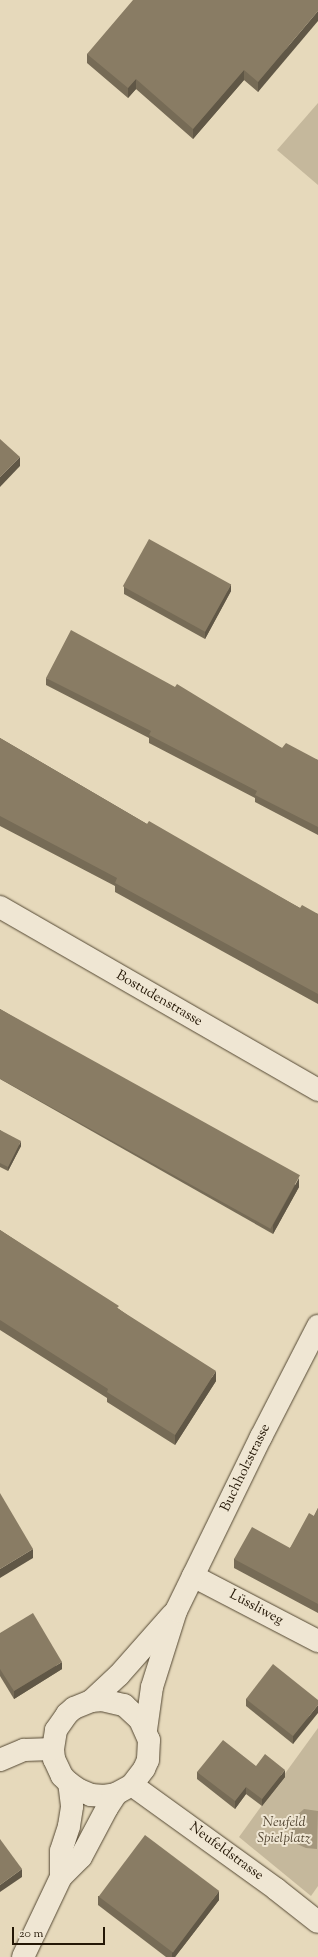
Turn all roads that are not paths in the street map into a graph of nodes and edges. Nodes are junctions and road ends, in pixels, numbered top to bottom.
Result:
1 (0, 907) edge
2 (318, 1090) edge
3 (318, 1326) edge
4 (193, 1576) junction
5 (176, 1612) junction
6 (318, 1641) edge
7 (91, 1701) junction
8 (146, 1730) junction
9 (53, 1749) junction
10 (0, 1760) edge
11 (69, 1783) junction
12 (124, 1789) junction
13 (61, 1877) junction
14 (318, 1922) edge
15 (23, 1957) edge

1 - 2 street, Bostudenstrasse
3 - 4 street, Buchholzstrasse
4 - 5 street, Buchholzstrasse
4 - 6 street, Lüssliweg
5 - 7 street, Buchholzstrasse
5 - 8 street, Buchholzstrasse
7 - 8 street
7 - 9 street
8 - 12 street
9 - 10 street
9 - 11 street
11 - 12 street
11 - 13 street
12 - 13 street
12 - 14 street, Neufeldstrasse
13 - 15 street

